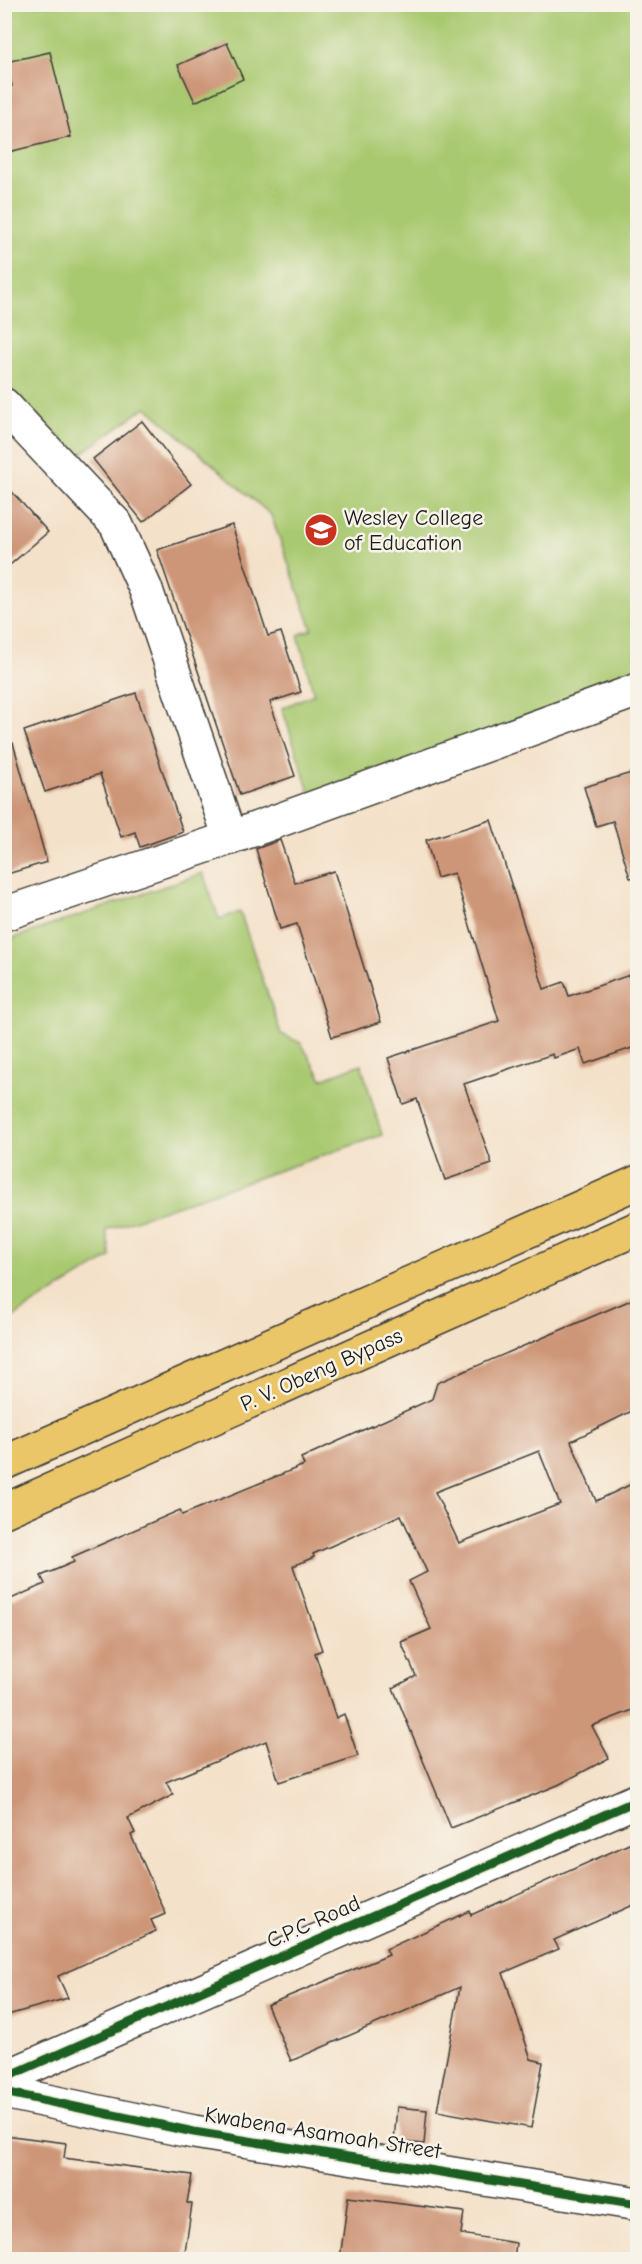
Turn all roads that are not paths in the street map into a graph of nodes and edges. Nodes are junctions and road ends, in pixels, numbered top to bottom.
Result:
1 (4, 405) edge
2 (638, 690) edge
3 (230, 838) junction
4 (4, 914) edge
5 (638, 1182) edge
6 (638, 1228) edge
7 (4, 1463) edge
8 (4, 1510) edge
9 (638, 1800) edge
10 (4, 2078) edge
11 (4, 2092) edge
12 (638, 2204) edge

1 - 3 street
2 - 3 street
3 - 4 street
5 - 7 highway, P. V. Obeng Bypass
6 - 8 highway, P. V. Obeng Bypass
9 - 10 street, C.P.C Road
11 - 12 street, Kwabena Asamoah Street

